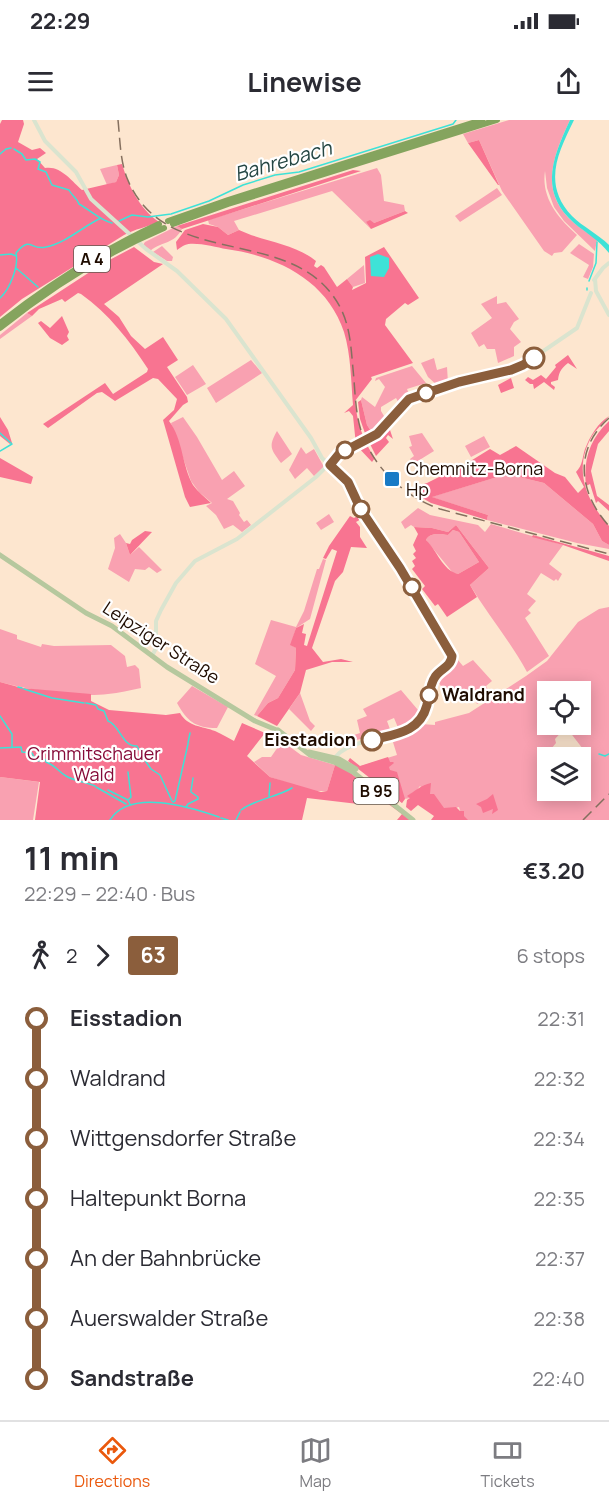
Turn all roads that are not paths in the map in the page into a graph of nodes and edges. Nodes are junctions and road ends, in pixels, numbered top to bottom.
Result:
1 (34, 120) edge
2 (482, 120) edge
3 (497, 120) edge
4 (609, 262) edge
5 (594, 291) junction
6 (609, 315) edge
7 (0, 322) edge
8 (0, 330) edge
9 (330, 465) junction
10 (0, 554) edge
11 (151, 657) junction
12 (348, 748) junction
13 (337, 758) junction
14 (413, 820) edge
15 (418, 820) edge

1 - 9 street
2 - 3 highway
4 - 5 street
5 - 6 street
5 - 9 street
7 - 8 highway, A 4
9 - 11 street
9 - 12 street
10 - 11 main road, Leipziger Straße / B 95
11 - 13 main road, Leipziger Straße / B 95
12 - 13 street
12 - 13 street
13 - 14 main road, Leipziger Straße / B 95
13 - 15 main road, Leipziger Straße / B 95

